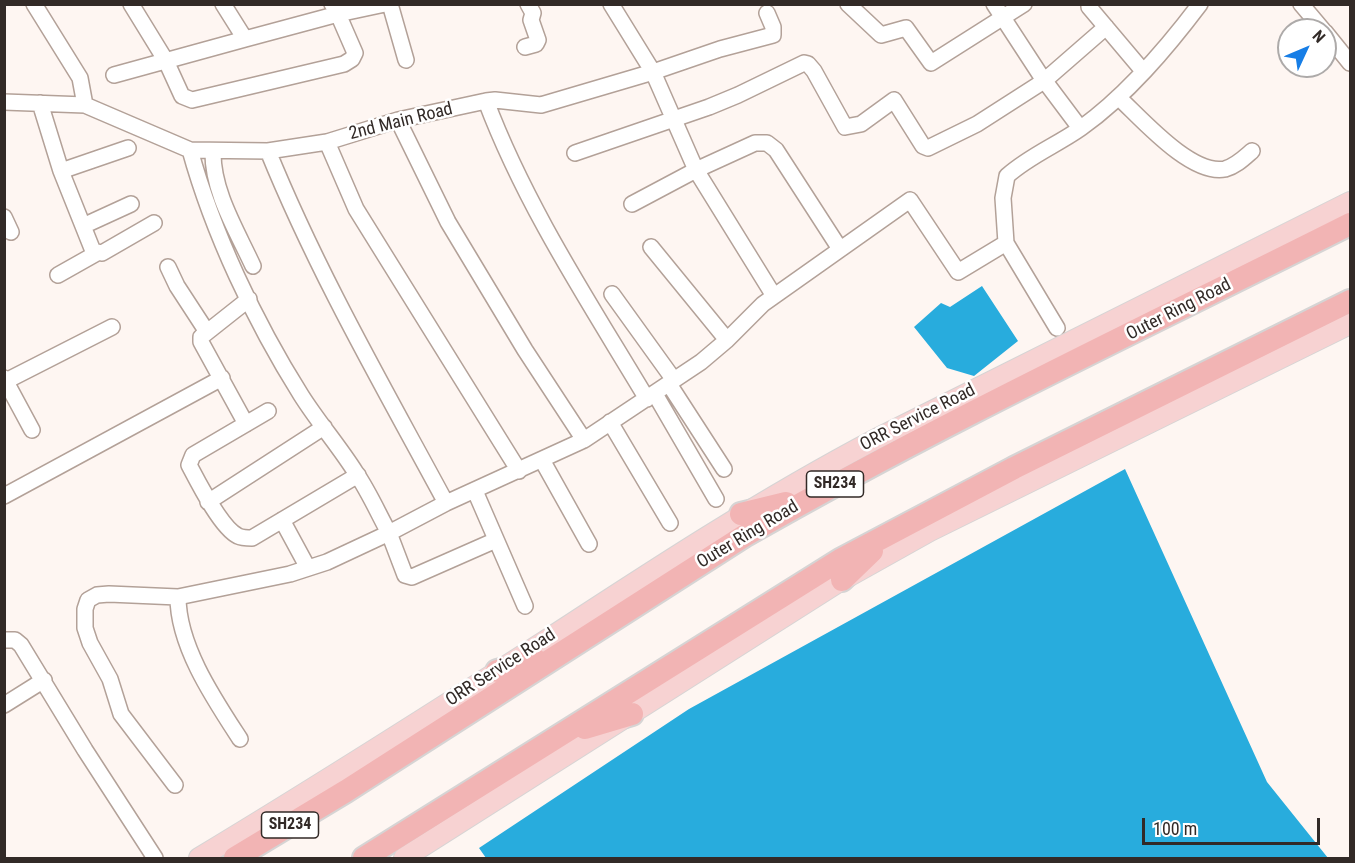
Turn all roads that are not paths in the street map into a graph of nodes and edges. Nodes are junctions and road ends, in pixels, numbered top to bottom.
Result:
1 (34, 4) edge
2 (131, 4) edge
3 (224, 4) edge
4 (388, 4) edge
5 (528, 4) edge
6 (611, 4) edge
7 (848, 4) edge
8 (1024, 4) edge
9 (1200, 4) edge
10 (1301, 4) edge
11 (1089, 7) dead end
12 (335, 9) edge
13 (999, 11) edge
14 (767, 13) dead end
15 (1313, 18) edge
16 (1106, 27) junction
17 (245, 39) junction
18 (525, 47) dead end
19 (1337, 47) edge
20 (406, 60) dead end
21 (166, 62) junction
22 (1350, 63) edge
23 (1143, 71) junction
24 (653, 72) junction
25 (114, 75) dead end
26 (1044, 81) junction
27 (1118, 96) junction
28 (486, 101) junction
29 (4, 102) edge
30 (40, 103) junction
31 (85, 105) junction
32 (675, 118) junction
33 (398, 120) junction
34 (1080, 128) junction
35 (327, 142) junction
36 (128, 148) dead end
37 (190, 150) junction
38 (213, 151) junction
39 (1252, 151) dead end
40 (268, 152) junction
41 (575, 153) dead end
42 (696, 170) junction
43 (61, 171) junction
44 (1350, 202) edge
45 (131, 204) dead end
46 (632, 204) dead end
47 (4, 217) edge
48 (154, 223) dead end
49 (1350, 224) edge
50 (83, 226) junction
51 (11, 232) dead end
52 (1006, 243) junction
53 (651, 247) dead end
54 (840, 249) junction
55 (97, 253) junction
56 (253, 266) dead end
57 (168, 267) dead end
58 (58, 274) dead end
59 (612, 294) dead end
60 (774, 296) junction
61 (249, 299) junction
62 (1350, 301) edge
63 (1350, 324) edge
64 (112, 327) dead end
65 (1057, 328) dead end
66 (207, 332) junction
67 (727, 340) junction
68 (222, 378) junction
69 (5, 380) edge
70 (672, 382) junction
71 (651, 396) junction
72 (268, 411) dead end
73 (610, 422) junction
74 (246, 424) junction
75 (324, 427) junction
76 (32, 430) dead end
77 (584, 440) junction
78 (542, 460) junction
79 (724, 469) dead end
80 (519, 471) junction
81 (358, 476) junction
82 (475, 491) junction
83 (814, 495) junction
84 (4, 496) edge
85 (716, 499) dead end
86 (208, 502) junction
87 (446, 503) junction
88 (741, 514) junction
89 (282, 520) junction
90 (670, 524) dead end
91 (895, 530) junction
92 (389, 533) junction
93 (496, 540) junction
94 (589, 544) dead end
95 (308, 568) junction
96 (842, 580) junction
97 (178, 597) junction
98 (525, 606) dead end
99 (4, 640) edge
100 (559, 653) junction
101 (497, 671) junction
102 (44, 680) junction
103 (4, 705) edge
104 (632, 714) junction
105 (555, 738) junction
106 (240, 739) dead end
107 (175, 785) dead end
108 (155, 858) edge
109 (199, 858) edge
110 (235, 858) edge
111 (364, 858) edge
112 (404, 858) edge

1 - 31 street
2 - 21 street
3 - 17 street
4 - 12 street
4 - 20 street
5 - 18 street
6 - 24 street
7 - 13 street
8 - 13 street
9 - 23 street
10 - 15 street
11 - 16 street
12 - 17 street
12 - 21 street
13 - 26 street
14 - 24 street, 2nd Main Road
16 - 23 street
16 - 26 street
17 - 21 street
19 - 22 street
21 - 25 street
23 - 27 street
24 - 28 street, 2nd Main Road
24 - 32 street
26 - 32 street
26 - 34 street
27 - 34 street
27 - 39 street
28 - 33 street, 2nd Main Road
28 - 71 street
29 - 30 street, 2nd Main Road
30 - 31 street, 2nd Main Road
30 - 43 street
31 - 37 street, 2nd Main Road
32 - 41 street
32 - 42 street
33 - 35 street, 2nd Main Road
33 - 77 street
34 - 52 street
35 - 40 street, 2nd Main Road
35 - 80 street
36 - 43 street
37 - 38 street, 2nd Main Road
37 - 61 street
38 - 40 street, 2nd Main Road
38 - 56 street
40 - 87 street
42 - 46 street
42 - 54 street
42 - 60 street
43 - 50 street
44 - 88 main road, ORR Service Road
45 - 50 street
47 - 51 street
48 - 55 street
49 - 83 highway, Outer Ring Road / SH234
50 - 55 street
52 - 54 street
52 - 65 street
53 - 67 street
54 - 60 street
55 - 58 street
57 - 66 street
59 - 70 street
60 - 67 street
61 - 66 street
61 - 75 street
62 - 91 highway
63 - 96 main road
64 - 69 street
66 - 68 street
67 - 70 street
68 - 74 street
68 - 84 street
69 - 76 street
70 - 71 street
70 - 79 street
71 - 73 street
71 - 85 street
72 - 74 street
73 - 77 street
73 - 90 street
74 - 86 street
75 - 81 street
75 - 86 street
77 - 78 street
78 - 80 street
78 - 94 street
80 - 82 street
81 - 89 street
81 - 92 street
82 - 87 street
82 - 93 street
83 - 88 highway
83 - 100 highway, Outer Ring Road / SH234
86 - 89 street
87 - 92 street
88 - 101 main road, ORR Service Road
89 - 95 street
91 - 96 highway
91 - 105 highway
92 - 93 street
92 - 95 street
93 - 98 street
95 - 97 street
96 - 104 main road
97 - 106 street
97 - 107 street
99 - 102 street
100 - 101 highway
100 - 110 highway, Outer Ring Road / SH234
101 - 109 main road, ORR Service Road
102 - 103 street
102 - 108 street
104 - 105 highway
104 - 112 main road
105 - 111 highway

